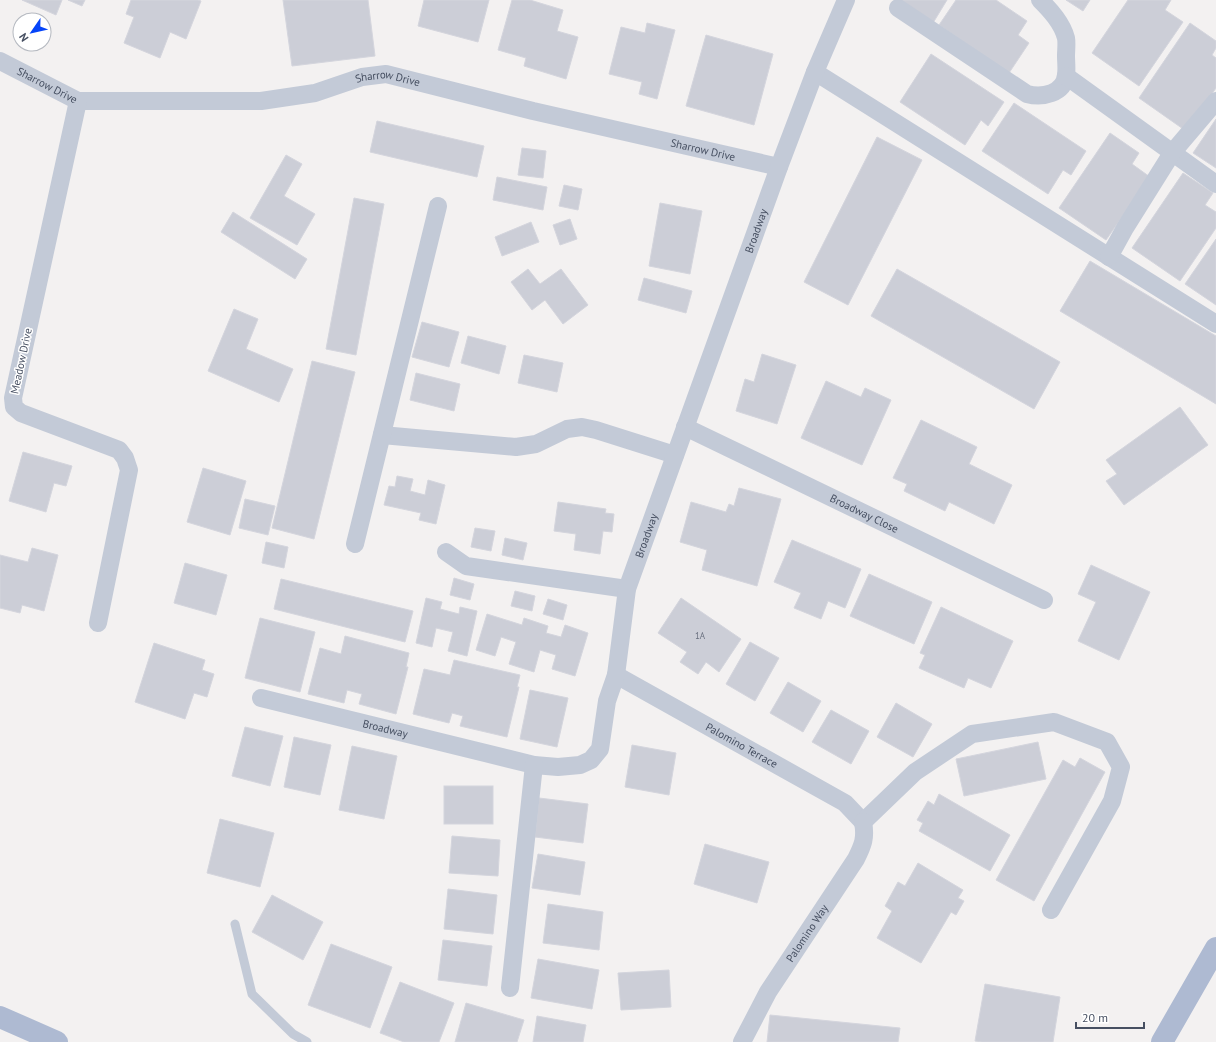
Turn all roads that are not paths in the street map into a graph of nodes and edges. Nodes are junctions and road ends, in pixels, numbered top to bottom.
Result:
1 (846, 0) edge
2 (1040, 0) edge
3 (898, 8) dead end
4 (0, 61) edge
5 (815, 72) junction
6 (1066, 76) junction
7 (78, 101) junction
8 (1216, 101) edge
9 (1172, 153) junction
10 (779, 167) junction
11 (1216, 184) edge
12 (438, 206) dead end
13 (1109, 257) junction
14 (1216, 324) edge
15 (685, 427) junction
16 (382, 435) junction
17 (675, 455) junction
18 (355, 544) dead end
19 (446, 552) dead end
20 (627, 589) junction
21 (1044, 600) dead end
22 (98, 623) dead end
23 (616, 675) junction
24 (261, 698) dead end
25 (534, 765) junction
26 (863, 822) junction
27 (1051, 910) dead end
28 (235, 924) dead end
29 (1216, 948) edge
30 (510, 988) dead end
31 (0, 1017) edge
32 (57, 1042) edge
33 (307, 1042) edge
34 (742, 1042) edge
35 (1162, 1042) edge

1 - 5 street, Broadway
2 - 6 street
3 - 6 street
4 - 7 street, Sharrow Drive
5 - 10 street, Broadway
5 - 13 street
6 - 9 street
7 - 10 street, Sharrow Drive
7 - 22 street, Meadow Drive
8 - 9 street
9 - 11 street
9 - 13 street
10 - 15 street, Broadway
12 - 16 street
13 - 14 street
15 - 17 street, Broadway
15 - 21 street, Broadway Close
16 - 17 street
16 - 18 street
17 - 20 street, Broadway
19 - 20 street
20 - 23 street, Broadway
23 - 25 street, Broadway
23 - 26 street, Palomino Terrace
24 - 25 street, Broadway
25 - 30 street
26 - 27 street
26 - 34 street, Palomino Way
28 - 33 lane
29 - 35 main road
31 - 32 main road

